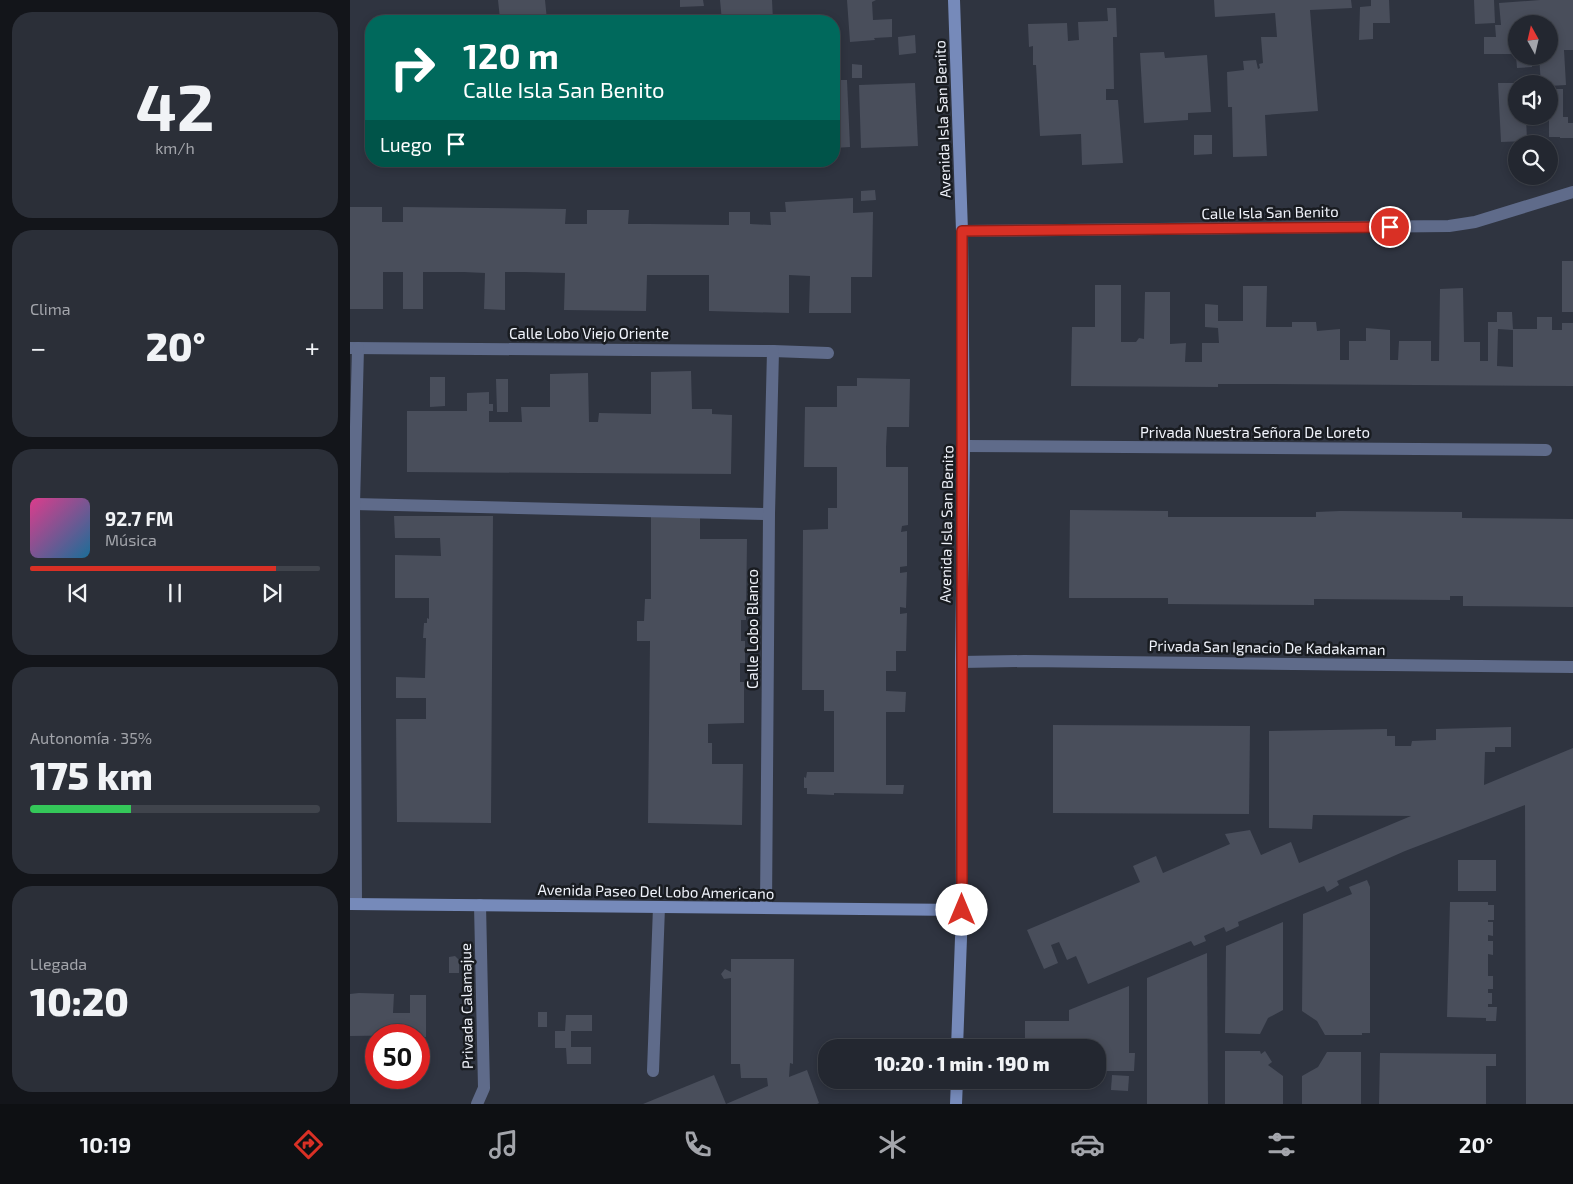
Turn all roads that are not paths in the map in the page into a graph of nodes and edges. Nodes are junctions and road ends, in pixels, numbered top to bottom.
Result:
1 (954, 0) edge
2 (1573, 192) edge
3 (962, 231) junction
4 (354, 348) edge
5 (773, 350) junction
6 (828, 352) dead end
7 (964, 446) junction
8 (1546, 450) dead end
9 (354, 504) junction
10 (769, 514) junction
11 (961, 662) junction
12 (1573, 667) edge
13 (353, 904) edge
14 (480, 905) junction
15 (659, 907) junction
16 (766, 908) junction
17 (962, 910) junction
18 (958, 1039) edge
19 (652, 1071) dead end
20 (956, 1089) edge
21 (478, 1104) edge
22 (956, 1104) edge

1 - 3 main road, Avenida Isla San Benito
2 - 3 street, Calle Isla San Benito
3 - 7 main road, Avenida Isla San Benito
4 - 5 street, Calle Lobo Viejo Oriente
4 - 9 street
5 - 6 street, Calle Lobo Viejo Oriente
5 - 10 street, Calle Lobo Blanco
7 - 8 street, Privada Nuestra Señora De Loreto
7 - 11 main road, Avenida Isla San Benito
9 - 10 street
9 - 13 street
10 - 16 street, Calle Lobo Blanco
11 - 12 street, Privada San Ignacio De Kadakaman
11 - 17 main road, Avenida Isla San Benito
13 - 14 main road, Avenida Paseo Del Lobo Americano
14 - 15 main road, Avenida Paseo Del Lobo Americano
14 - 21 street, Privada Calamajue
15 - 16 main road, Avenida Paseo Del Lobo Americano
15 - 19 street
16 - 17 main road, Avenida Paseo Del Lobo Americano
17 - 18 main road, Avenida Isla San Benito
20 - 22 main road

